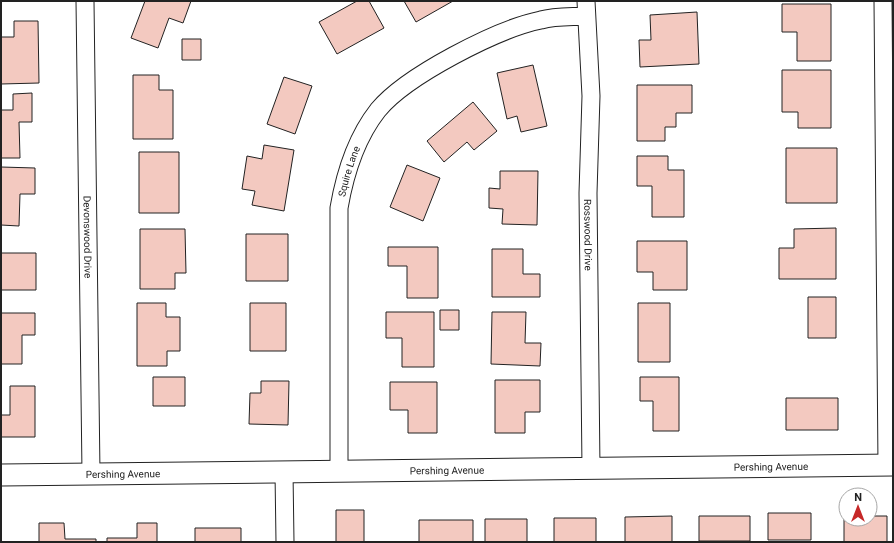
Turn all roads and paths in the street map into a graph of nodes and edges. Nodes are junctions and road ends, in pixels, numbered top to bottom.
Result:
1 (85, 1) edge
2 (884, 1) edge
3 (586, 8) edge
4 (890, 465) edge
5 (591, 468) junction
6 (284, 472) junction
7 (339, 472) junction
8 (91, 473) junction
9 (1, 475) edge
10 (285, 542) edge

1 - 8 street, Devonswood Drive
2 - 4 street
3 - 5 street, Rosswood Drive
3 - 7 street, Squire Lane
4 - 5 street, Pershing Avenue
5 - 7 street, Pershing Avenue
6 - 7 street, Pershing Avenue
6 - 8 street, Pershing Avenue
6 - 10 street
8 - 9 street, Pershing Avenue

